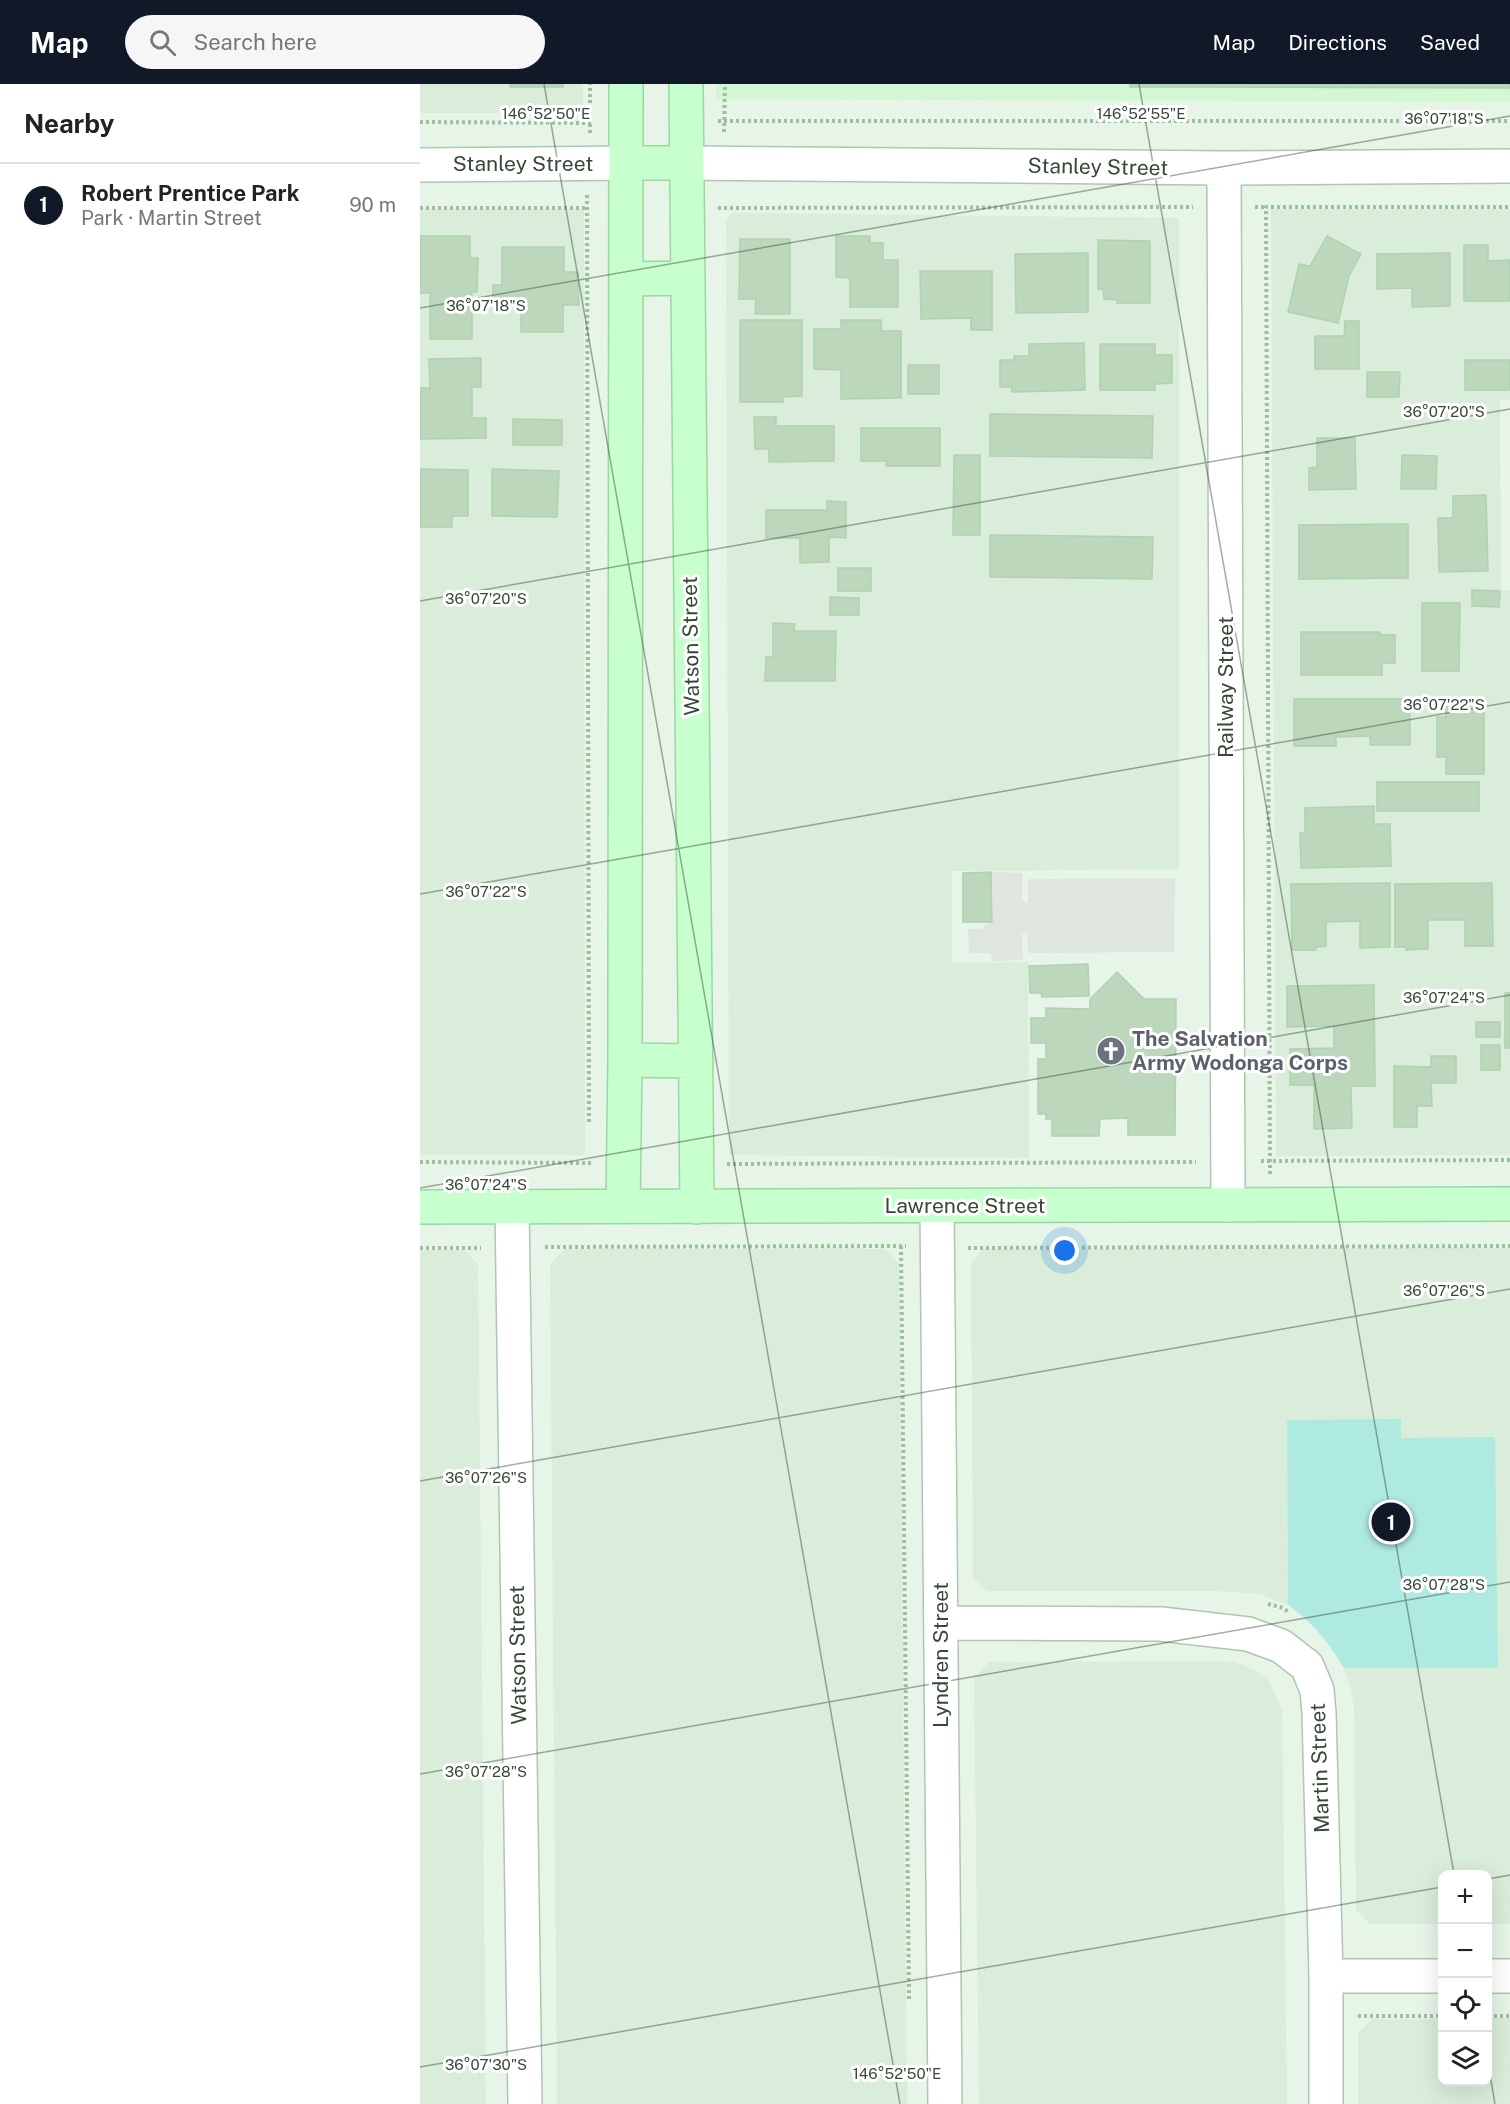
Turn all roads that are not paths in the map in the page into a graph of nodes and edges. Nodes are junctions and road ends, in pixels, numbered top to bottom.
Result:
1 (626, 84) edge
2 (686, 84) edge
3 (627, 163) junction
4 (687, 163) junction
5 (420, 165) edge
6 (1510, 166) edge
7 (1224, 168) junction
8 (627, 279) junction
9 (687, 279) junction
10 (625, 1060) junction
11 (696, 1061) junction
12 (1510, 1204) edge
13 (1228, 1205) junction
14 (512, 1206) junction
15 (623, 1206) junction
16 (937, 1206) junction
17 (420, 1207) edge
18 (697, 1207) junction
19 (941, 1623) junction
20 (1326, 1976) junction
21 (1438, 1976) edge
22 (1492, 1976) edge
23 (1510, 1976) edge
24 (525, 2104) edge
25 (945, 2104) edge
26 (1326, 2104) edge

1 - 3 street
2 - 4 street, Watson Street
3 - 4 street
3 - 5 street, Stanley Street
3 - 8 street
4 - 7 street, Stanley Street
4 - 9 street, Watson Street
6 - 7 street, Stanley Street
7 - 13 street, Railway Street
8 - 9 street
8 - 10 street
9 - 11 street, Watson Street
10 - 11 street
10 - 15 street
11 - 18 street, Watson Street
12 - 13 street, Lawrence Street
13 - 16 street, Lawrence Street
14 - 15 street, Lawrence Street
14 - 17 street, Lawrence Street
14 - 24 street, Watson Street
15 - 18 street, Lawrence Street
16 - 18 street, Lawrence Street
16 - 19 street, Lyndren Street
19 - 20 street, Martin Street
19 - 25 street, Lyndren Street
20 - 21 street
20 - 26 street, Martin Street
22 - 23 street

